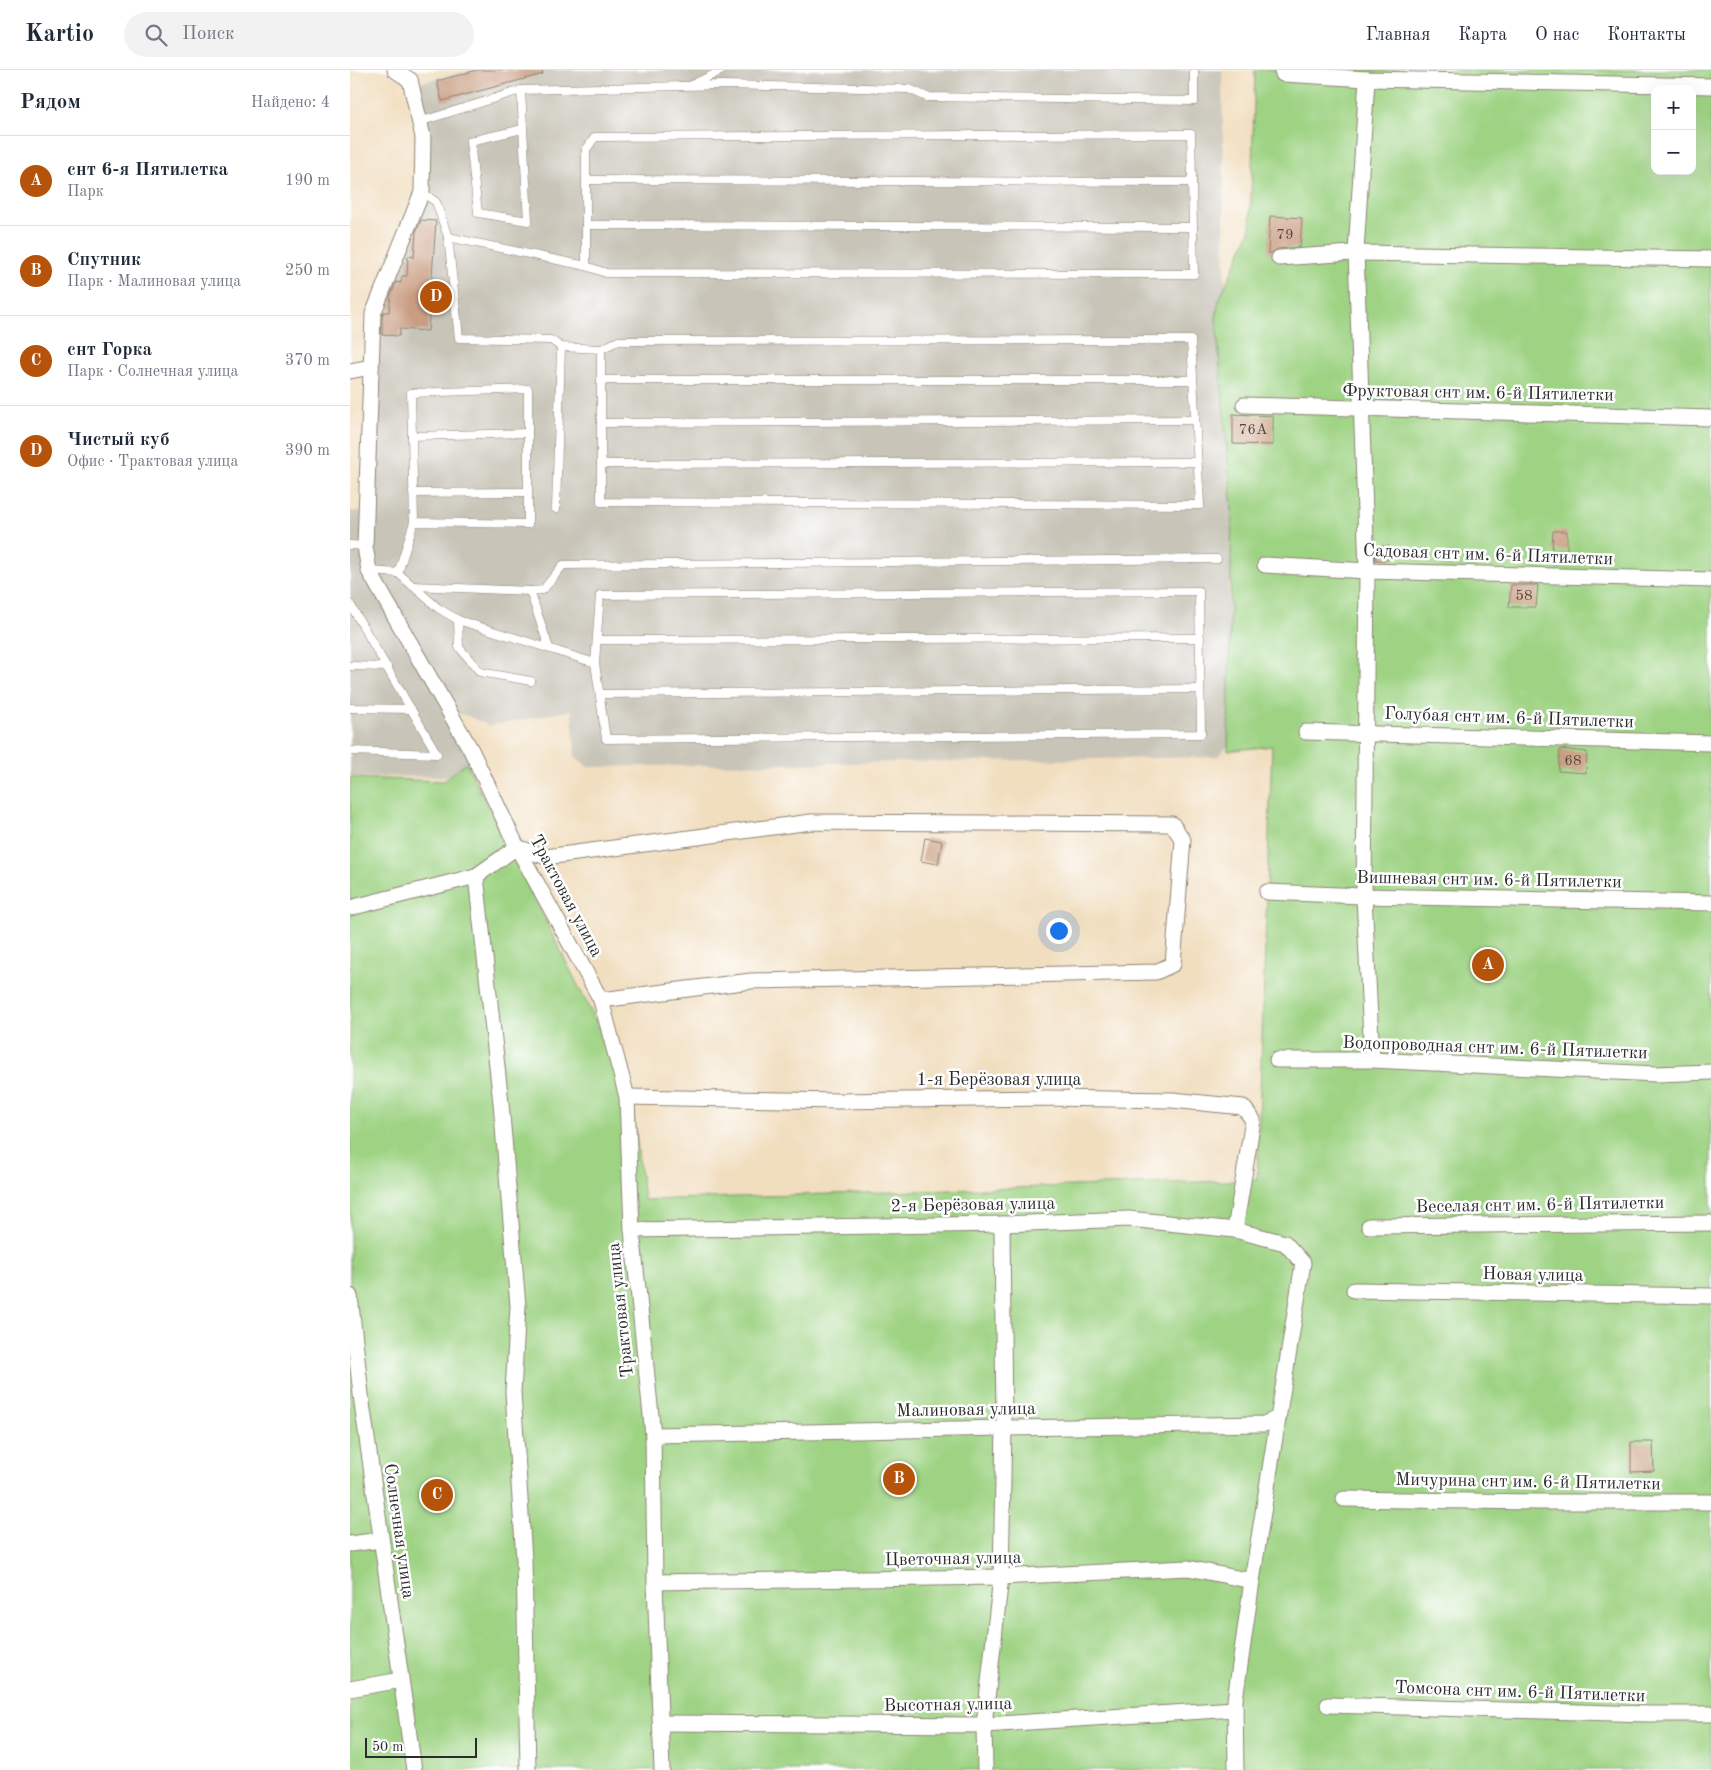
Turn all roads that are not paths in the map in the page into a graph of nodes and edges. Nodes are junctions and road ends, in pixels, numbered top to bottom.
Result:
1 (395, 70) edge
2 (723, 70) edge
3 (1194, 70) edge
4 (1282, 70) edge
5 (413, 75) edge
6 (1367, 79) junction
7 (691, 86) junction
8 (1711, 86) edge
9 (521, 90) junction
10 (420, 122) junction
11 (523, 129) junction
12 (586, 180) junction
13 (1192, 182) junction
14 (422, 192) junction
15 (586, 224) junction
16 (1193, 227) junction
17 (448, 237) junction
18 (1356, 251) junction
19 (1279, 258) dead end
20 (1711, 259) edge
21 (586, 266) junction
22 (561, 348) junction
23 (601, 349) junction
24 (371, 367) junction
25 (350, 371) edge
26 (601, 380) junction
27 (1193, 380) junction
28 (1244, 405) dead end
29 (1362, 409) junction
30 (1711, 418) edge
31 (1195, 420) junction
32 (601, 423) junction
33 (528, 433) junction
34 (412, 436) junction
35 (1198, 462) junction
36 (601, 464) junction
37 (528, 492) junction
38 (413, 493) junction
39 (556, 509) dead end
40 (414, 522) junction
41 (357, 546) edge
42 (1217, 558) dead end
43 (1265, 565) dead end
44 (368, 571) junction
45 (1367, 572) junction
46 (398, 573) junction
47 (1711, 580) edge
48 (413, 586) junction
49 (530, 591) junction
50 (350, 604) edge
51 (458, 620) junction
52 (350, 622) edge
53 (360, 622) junction
54 (1200, 638) junction
55 (597, 640) junction
56 (549, 648) junction
57 (595, 663) junction
58 (350, 666) edge
59 (387, 668) junction
60 (531, 681) dead end
61 (1200, 689) junction
62 (600, 694) junction
63 (350, 708) edge
64 (411, 709) junction
65 (1306, 732) dead end
66 (1364, 732) junction
67 (1711, 743) edge
68 (350, 751) edge
69 (517, 846) junction
70 (476, 876) junction
71 (1267, 892) dead end
72 (1364, 896) junction
73 (1711, 903) edge
74 (350, 908) edge
75 (601, 1000) junction
76 (1277, 1060) dead end
77 (1372, 1060) junction
78 (1711, 1072) edge
79 (627, 1097) junction
80 (1711, 1223) edge
81 (1002, 1224) junction
82 (1369, 1226) dead end
83 (632, 1230) junction
84 (1235, 1230) junction
85 (1354, 1290) dead end
86 (350, 1296) edge
87 (1711, 1296) edge
88 (356, 1404) edge
89 (1278, 1418) junction
90 (1004, 1428) junction
91 (653, 1435) junction
92 (1344, 1499) dead end
93 (1711, 1502) edge
94 (381, 1540) junction
95 (350, 1544) edge
96 (1001, 1577) junction
97 (1252, 1581) junction
98 (654, 1582) junction
99 (401, 1680) junction
100 (350, 1689) edge
101 (1328, 1705) dead end
102 (1235, 1709) junction
103 (1711, 1714) edge
104 (661, 1723) junction
105 (984, 1726) junction
106 (414, 1770) edge
107 (528, 1770) edge
108 (662, 1770) edge
109 (985, 1770) edge
110 (1236, 1770) edge

1 - 5 street
2 - 7 lane
3 - 7 lane
4 - 6 street
5 - 10 street, Трактовая улица
6 - 8 street
6 - 18 street
7 - 9 lane
9 - 10 lane
9 - 11 lane
10 - 14 street, Трактовая улица
11 - 11 lane
12 - 13 lane
12 - 13 lane
12 - 15 lane
13 - 16 lane
14 - 17 lane
14 - 24 street, Трактовая улица
15 - 16 lane
15 - 21 lane
16 - 21 lane
17 - 21 lane
17 - 22 lane
18 - 19 street
18 - 20 street
18 - 29 street
22 - 23 lane
22 - 39 lane
23 - 26 lane
23 - 27 lane
24 - 25 street
24 - 41 street, Трактовая улица
26 - 27 lane
26 - 32 lane
27 - 31 lane
28 - 29 street, Фруктовая снт им. 6-й Пятилетки
29 - 30 street, Фруктовая снт им. 6-й Пятилетки
29 - 45 street
31 - 32 lane
31 - 35 lane
32 - 36 lane
33 - 34 lane
33 - 34 lane
33 - 37 lane
34 - 38 lane
35 - 36 lane
35 - 36 lane
37 - 38 lane
37 - 40 lane
38 - 40 lane
40 - 46 lane
41 - 44 street, Трактовая улица
42 - 49 lane
43 - 45 street, Садовая снт им. 6-й Пятилетки
44 - 46 lane
44 - 69 street, Трактовая улица
45 - 47 street, Садовая снт им. 6-й Пятилетки
45 - 66 street
46 - 48 lane
48 - 49 lane
48 - 51 lane
49 - 56 lane
50 - 53 lane
51 - 56 lane
51 - 60 lane
52 - 53 lane
53 - 59 lane
54 - 55 lane
54 - 55 lane
54 - 61 lane
55 - 57 lane
56 - 57 lane
57 - 62 lane
58 - 59 lane
59 - 64 lane
61 - 62 lane
61 - 62 lane
63 - 64 lane
64 - 68 lane
65 - 66 street, Голубая снт им. 6-й Пятилетки
66 - 67 street, Голубая снт им. 6-й Пятилетки
66 - 72 street
69 - 70 street
69 - 75 street, Трактовая улица
69 - 75 street
70 - 74 street
70 - 107 street
71 - 72 street, Вишневая снт им. 6-й Пятилетки
72 - 73 street, Вишневая снт им. 6-й Пятилетки
72 - 77 street
75 - 79 street, Трактовая улица
76 - 77 street, Водопроводная снт им. 6-й Пятилетки
77 - 78 street, Водопроводная снт им. 6-й Пятилетки
79 - 83 street, Трактовая улица
79 - 84 street, 1-я Берёзовая улица
80 - 82 street, Веселая снт им. 6-й Пятилетки
81 - 83 street, 2-я Берёзовая улица
81 - 84 street, 2-я Берёзовая улица
81 - 90 street
83 - 91 street, Трактовая улица
84 - 89 street, 2-я Берёзовая улица
85 - 87 street, Новая улица
86 - 88 street, Солнечная улица
88 - 94 street, Солнечная улица
89 - 90 street, Малиновая улица
89 - 97 street
90 - 91 street, Малиновая улица
90 - 96 street
91 - 98 street, Трактовая улица
92 - 93 street, Мичурина снт им. 6-й Пятилетки
94 - 95 street
94 - 99 street, Солнечная улица
96 - 97 street, Цветочная улица
96 - 98 street, Цветочная улица
96 - 105 street
97 - 102 street
98 - 104 street, Трактовая улица
99 - 100 street
99 - 106 street, Солнечная улица
101 - 103 street, Томсона снт им. 6-й Пятилетки
102 - 105 street, Высотная улица
102 - 110 street
104 - 105 street, Высотная улица
104 - 108 street, Трактовая улица
105 - 109 street

